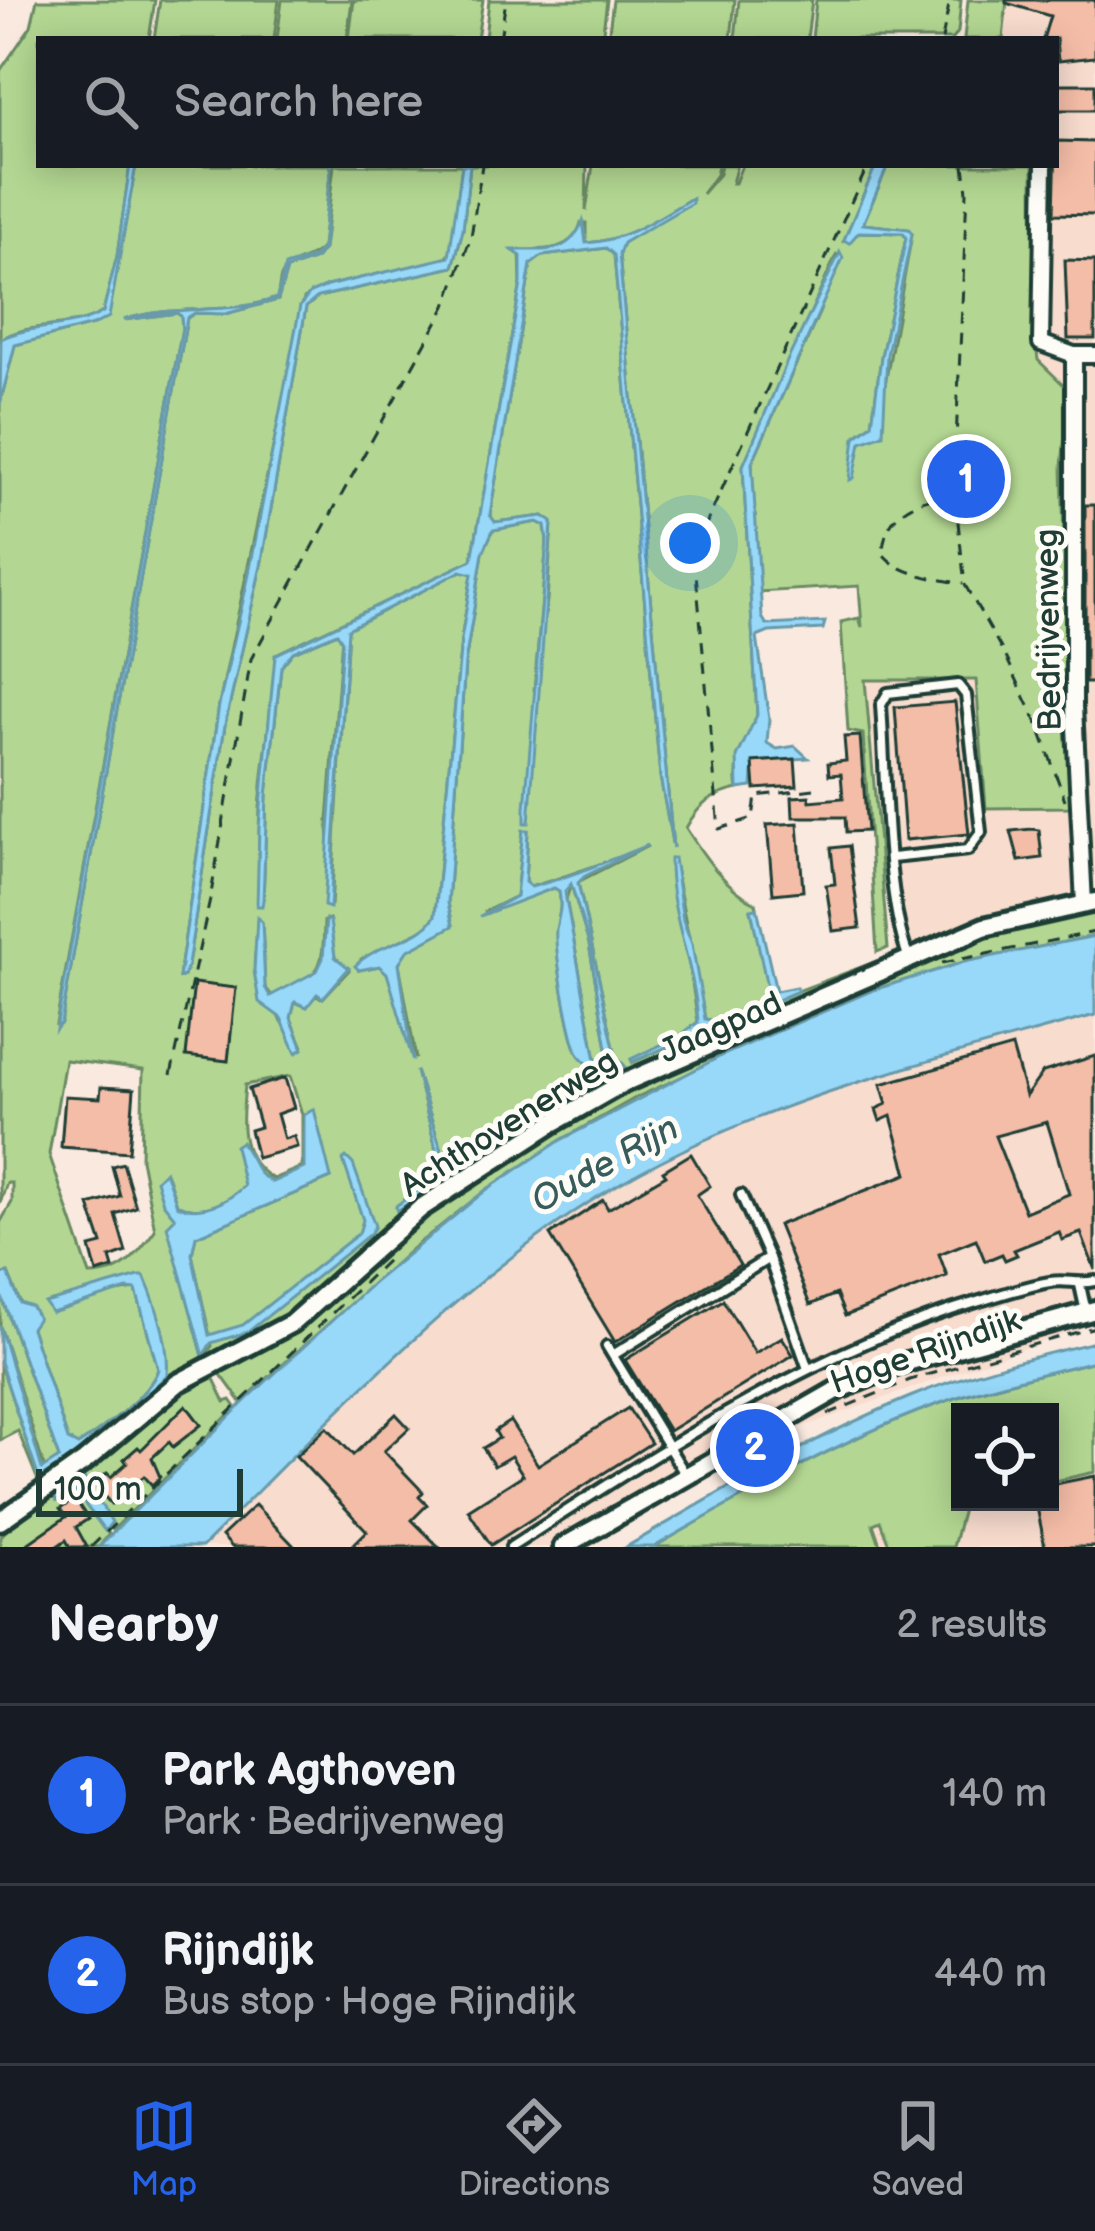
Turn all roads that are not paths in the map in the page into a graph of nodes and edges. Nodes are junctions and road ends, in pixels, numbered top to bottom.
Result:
1 (1044, 168) edge
2 (1074, 355) junction
3 (1095, 355) edge
4 (892, 858) junction
5 (1089, 903) edge
6 (908, 956) junction
7 (741, 1195) dead end
8 (769, 1258) junction
9 (1095, 1281) edge
10 (1080, 1285) junction
11 (1092, 1316) edge
12 (808, 1369) junction
13 (669, 1445) junction
14 (685, 1474) junction
15 (0, 1521) edge
16 (512, 1547) edge
17 (563, 1547) edge

1 - 2 street
2 - 3 street
2 - 5 street, Bedrijvenweg
4 - 4 lane
4 - 6 lane
5 - 6 street, Achthovenerweg
6 - 15 street, Achthovenerweg
7 - 8 lane
8 - 12 lane
8 - 13 lane
9 - 10 lane
10 - 11 lane
10 - 12 lane
11 - 14 street, Hoge Rijndijk
12 - 13 lane
13 - 14 lane
13 - 16 lane
14 - 17 street, Hoge Rijndijk

